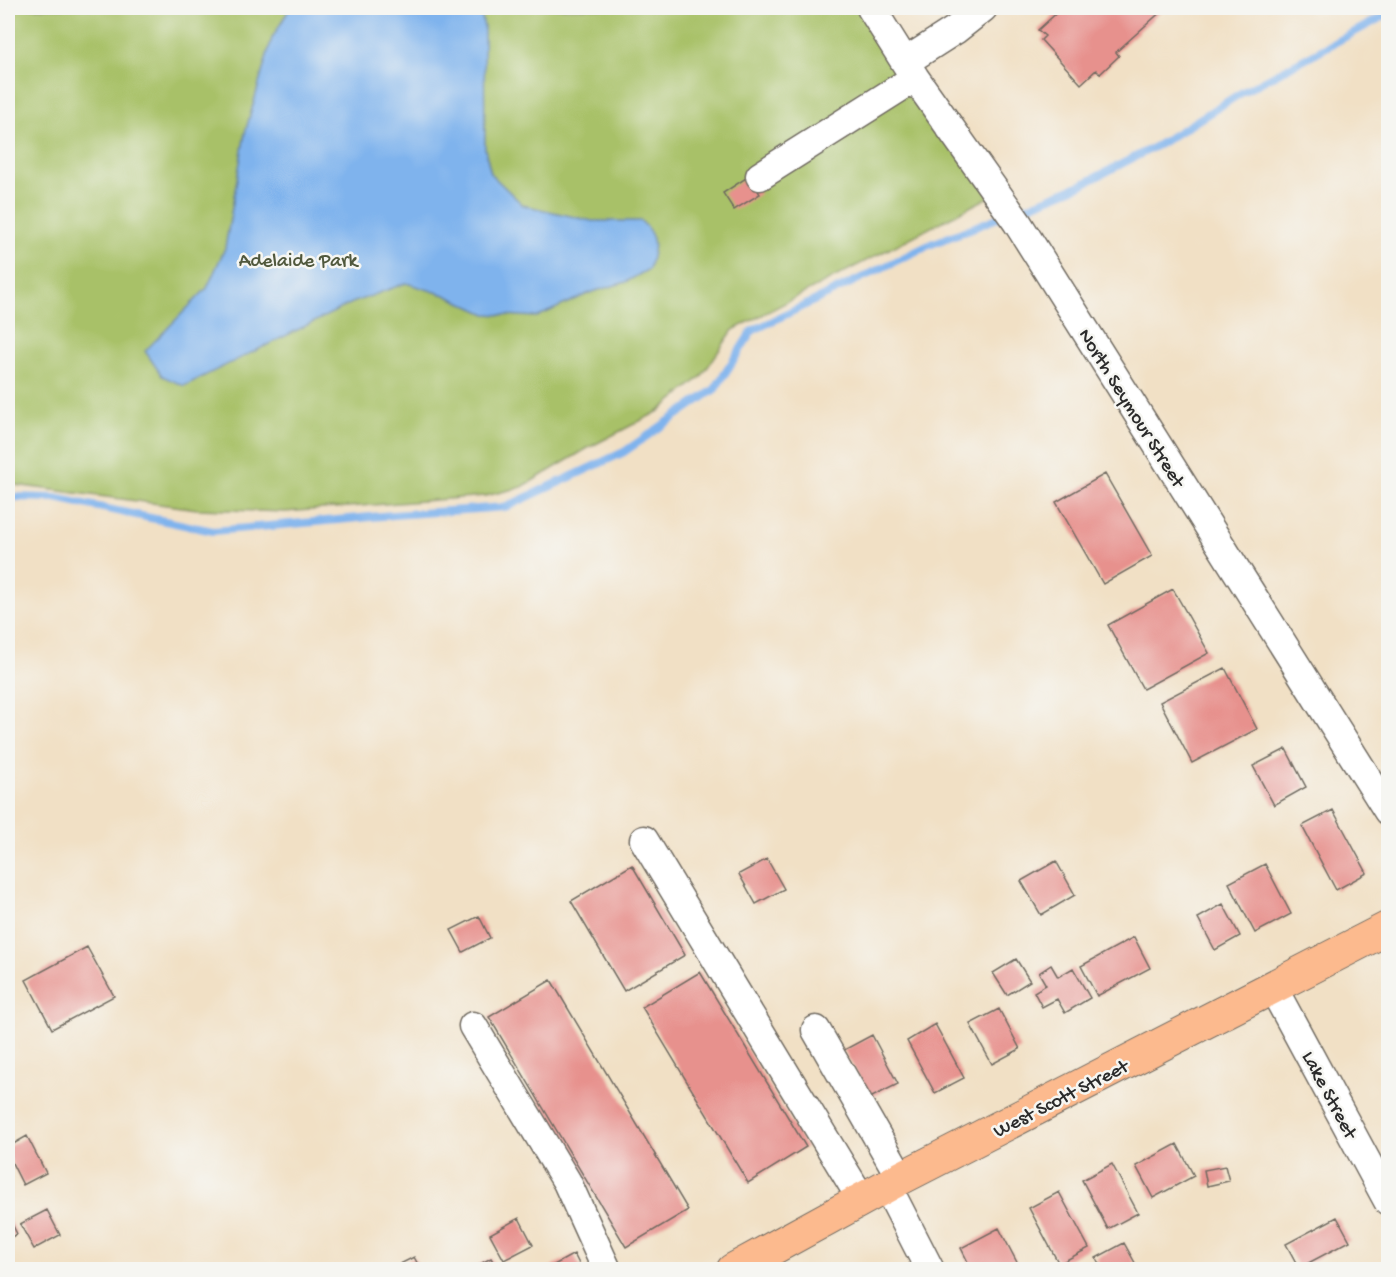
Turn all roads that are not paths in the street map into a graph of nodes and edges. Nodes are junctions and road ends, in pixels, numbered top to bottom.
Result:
1 (871, 8) edge
2 (983, 8) edge
3 (910, 70) junction
4 (760, 176) dead end
5 (1389, 811) edge
6 (644, 840) dead end
7 (1389, 928) edge
8 (1273, 988) junction
9 (473, 1026) dead end
10 (816, 1030) dead end
11 (883, 1188) junction
12 (1389, 1201) edge
13 (607, 1269) edge
14 (734, 1269) edge
15 (930, 1269) edge

1 - 3 street, North Seymour Street
2 - 3 street
3 - 4 street
3 - 5 street, North Seymour Street
6 - 11 street
7 - 8 main road, West Scott Street
8 - 11 main road, West Scott Street
8 - 12 street, Lake Street
9 - 13 street
10 - 11 street
11 - 14 main road, West Scott Street
11 - 15 street

